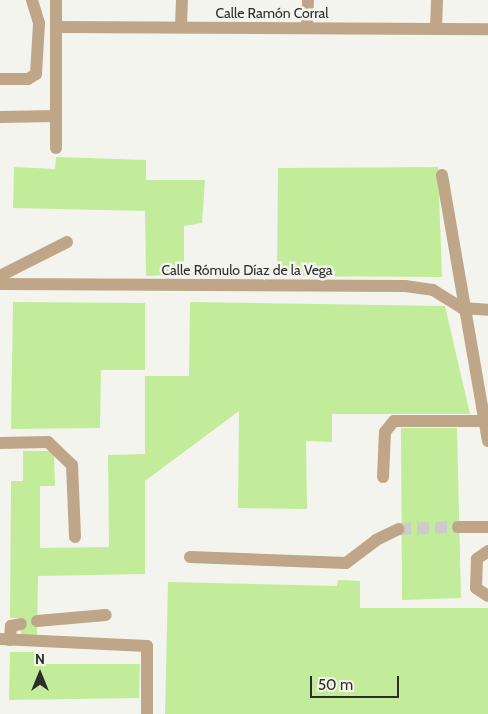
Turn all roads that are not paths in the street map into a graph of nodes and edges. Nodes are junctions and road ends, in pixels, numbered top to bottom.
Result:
1 (32, 0) edge
2 (56, 0) edge
3 (182, 0) edge
4 (308, 0) edge
5 (437, 0) edge
6 (56, 27) junction
7 (181, 27) junction
8 (307, 28) junction
9 (436, 29) junction
10 (488, 29) edge
11 (0, 79) edge
12 (56, 116) junction
13 (0, 117) edge
14 (56, 148) dead end
15 (442, 175) dead end
16 (68, 242) dead end
17 (0, 276) edge
18 (0, 284) edge
19 (462, 308) junction
20 (488, 310) edge
21 (484, 421) junction
22 (488, 441) edge
23 (0, 442) edge
24 (383, 477) dead end
25 (458, 527) tunnel mouth
26 (488, 527) edge
27 (399, 529) tunnel mouth
28 (75, 537) dead end
29 (488, 551) edge
30 (190, 557) dead end
31 (488, 596) edge
32 (106, 615) dead end
33 (37, 621) dead end
34 (21, 624) dead end
35 (5, 639) edge
36 (146, 714) edge

1 - 11 street
2 - 6 street
3 - 7 street
4 - 8 street
5 - 9 street
6 - 7 street, Calle Ramón Corral
6 - 12 street
7 - 8 street, Calle Ramón Corral
8 - 9 street, Calle Ramón Corral
9 - 10 street, Calle Ramón Corral
12 - 13 street
12 - 14 street
15 - 19 street
16 - 17 street
18 - 19 street, Calle Rómulo Díaz de la Vega
19 - 20 street, Calle Rómulo Díaz de la Vega
19 - 21 street
21 - 22 street
21 - 24 street
23 - 28 street
25 - 26 street
27 - 30 street
29 - 31 street
32 - 33 street
34 - 35 street
35 - 36 street

